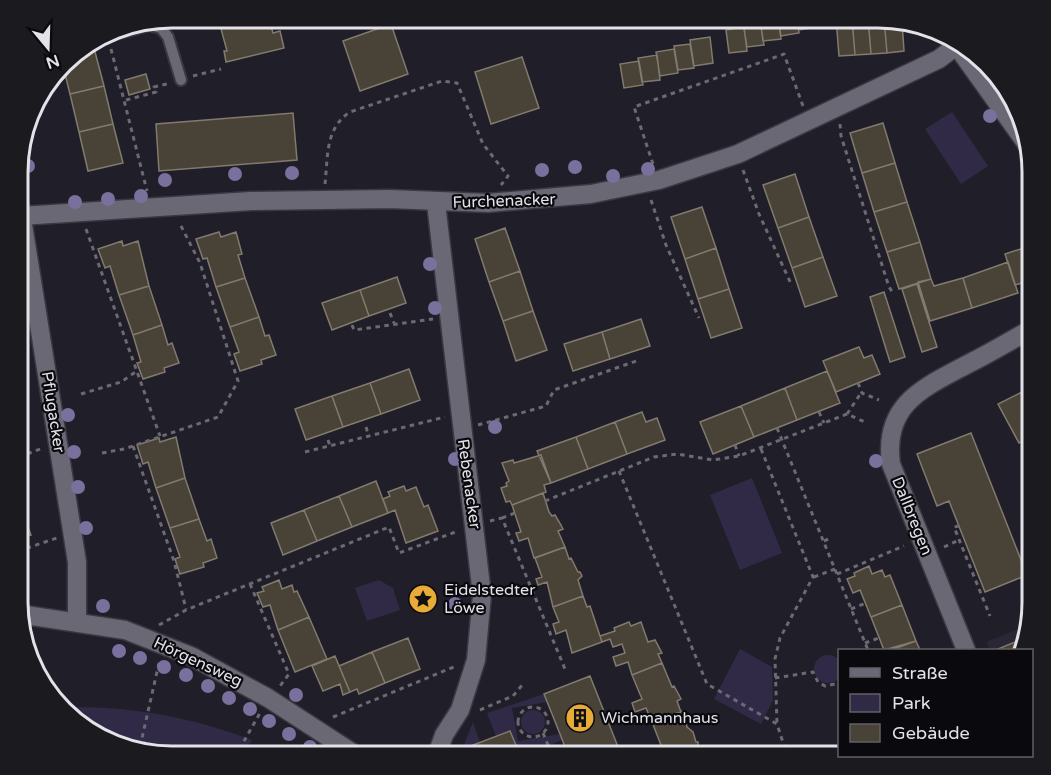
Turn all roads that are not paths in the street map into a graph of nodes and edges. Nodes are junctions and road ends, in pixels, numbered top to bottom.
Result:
1 (162, 29) edge
2 (949, 47) edge
3 (965, 57) edge
4 (181, 80) dead end
5 (1016, 129) edge
6 (436, 203) junction
7 (28, 211) edge
8 (28, 261) edge
9 (1022, 334) edge
10 (29, 615) edge
11 (77, 621) junction
12 (965, 649) edge
13 (342, 746) edge
14 (440, 746) edge

1 - 4 lane
2 - 6 street, Furchenacker
3 - 5 street
6 - 7 street, Furchenacker
6 - 14 street, Rebenacker
8 - 11 street, Pflugacker
9 - 12 street, Dallbregen
10 - 11 street, Hörgensweg
11 - 13 street, Hörgensweg

